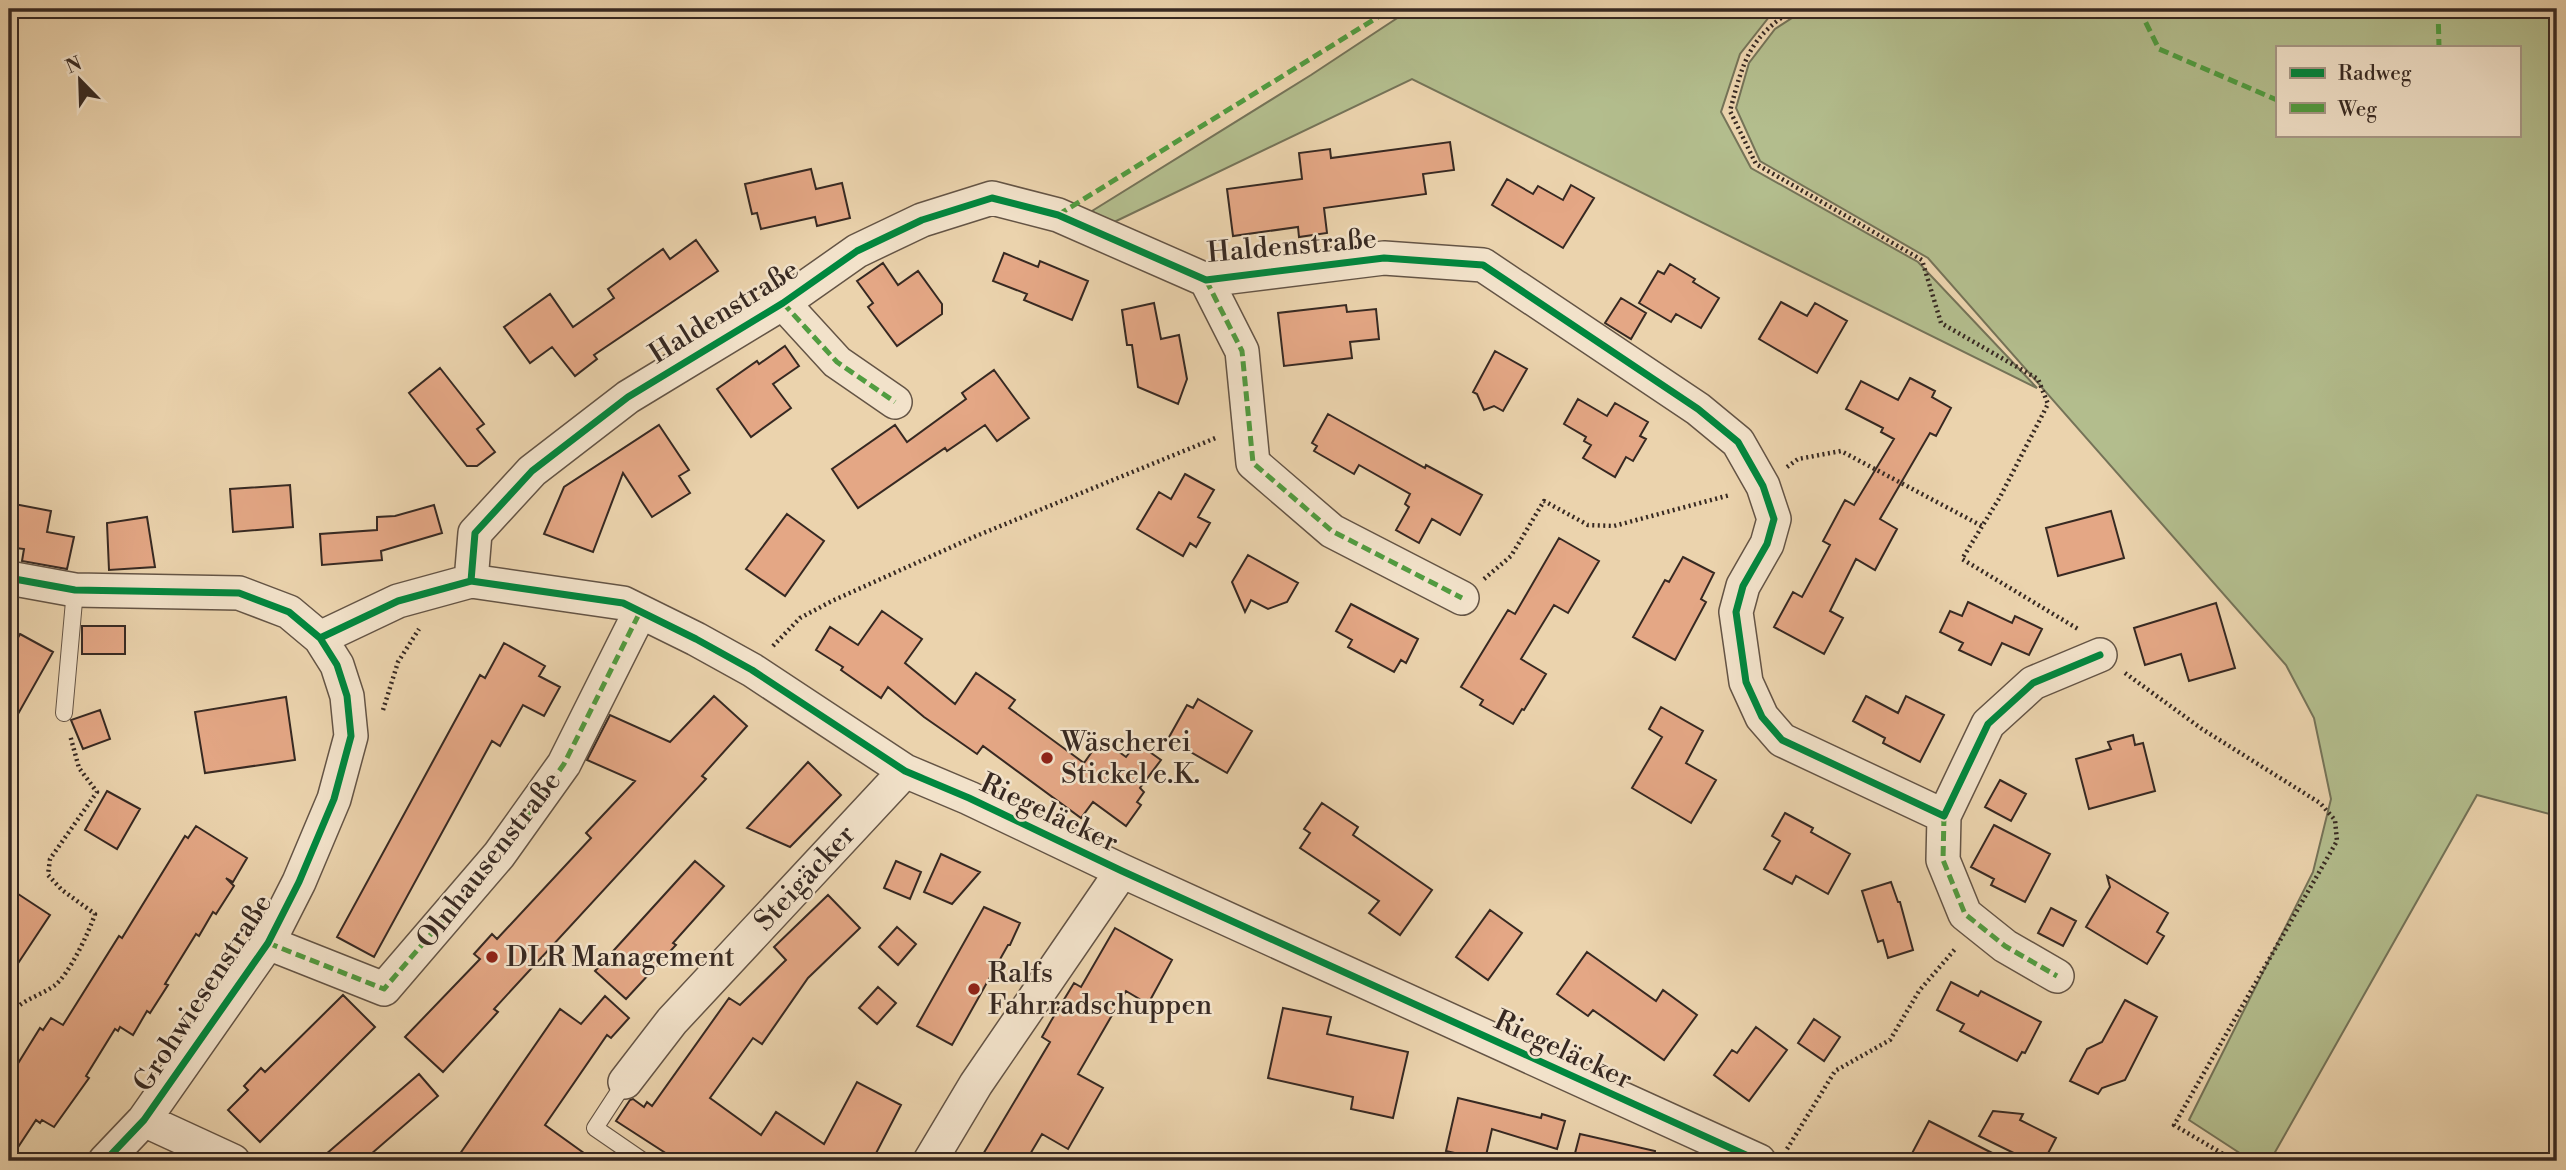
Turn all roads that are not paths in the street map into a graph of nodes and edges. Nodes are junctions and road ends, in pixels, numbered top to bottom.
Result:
1 (1206, 280) junction
2 (783, 303) junction
3 (895, 402) dead end
4 (9, 578) edge
5 (458, 585) junction
6 (75, 590) junction
7 (1462, 598) road end
8 (640, 612) junction
9 (320, 638) junction
10 (2100, 656) road end
11 (64, 713) road end
12 (905, 771) junction
13 (1944, 816) junction
14 (1122, 871) junction
15 (268, 943) junction
16 (2057, 976) dead end
17 (625, 1082) joint
18 (145, 1120) junction
19 (1690, 1147) edge
20 (1773, 1156) edge
21 (105, 1161) edge
22 (233, 1161) edge
23 (643, 1161) edge
24 (930, 1161) edge

1 - 2 street, Haldenstraße
1 - 7 street, Haldenstraße
1 - 13 street, Haldenstraße
2 - 3 street, Haldenstraße
2 - 5 street, Haldenstraße
4 - 6 street, Grohwiesenstraße
5 - 8 street, Riegeläcker
5 - 9 street, Riegeläcker
6 - 9 street, Grohwiesenstraße
6 - 11 lane
8 - 12 street, Riegeläcker
8 - 15 street, Olnhausenstraße
9 - 15 street, Grohwiesenstraße
10 - 13 street
12 - 14 street, Riegeläcker
12 - 17 street, Steigäcker
13 - 16 street
14 - 19 street, Riegeläcker
14 - 24 street
15 - 18 street, Grohwiesenstraße
17 - 23 lane
18 - 21 street, Grohwiesenstraße
18 - 22 street
19 - 20 street, Riegeläcker

